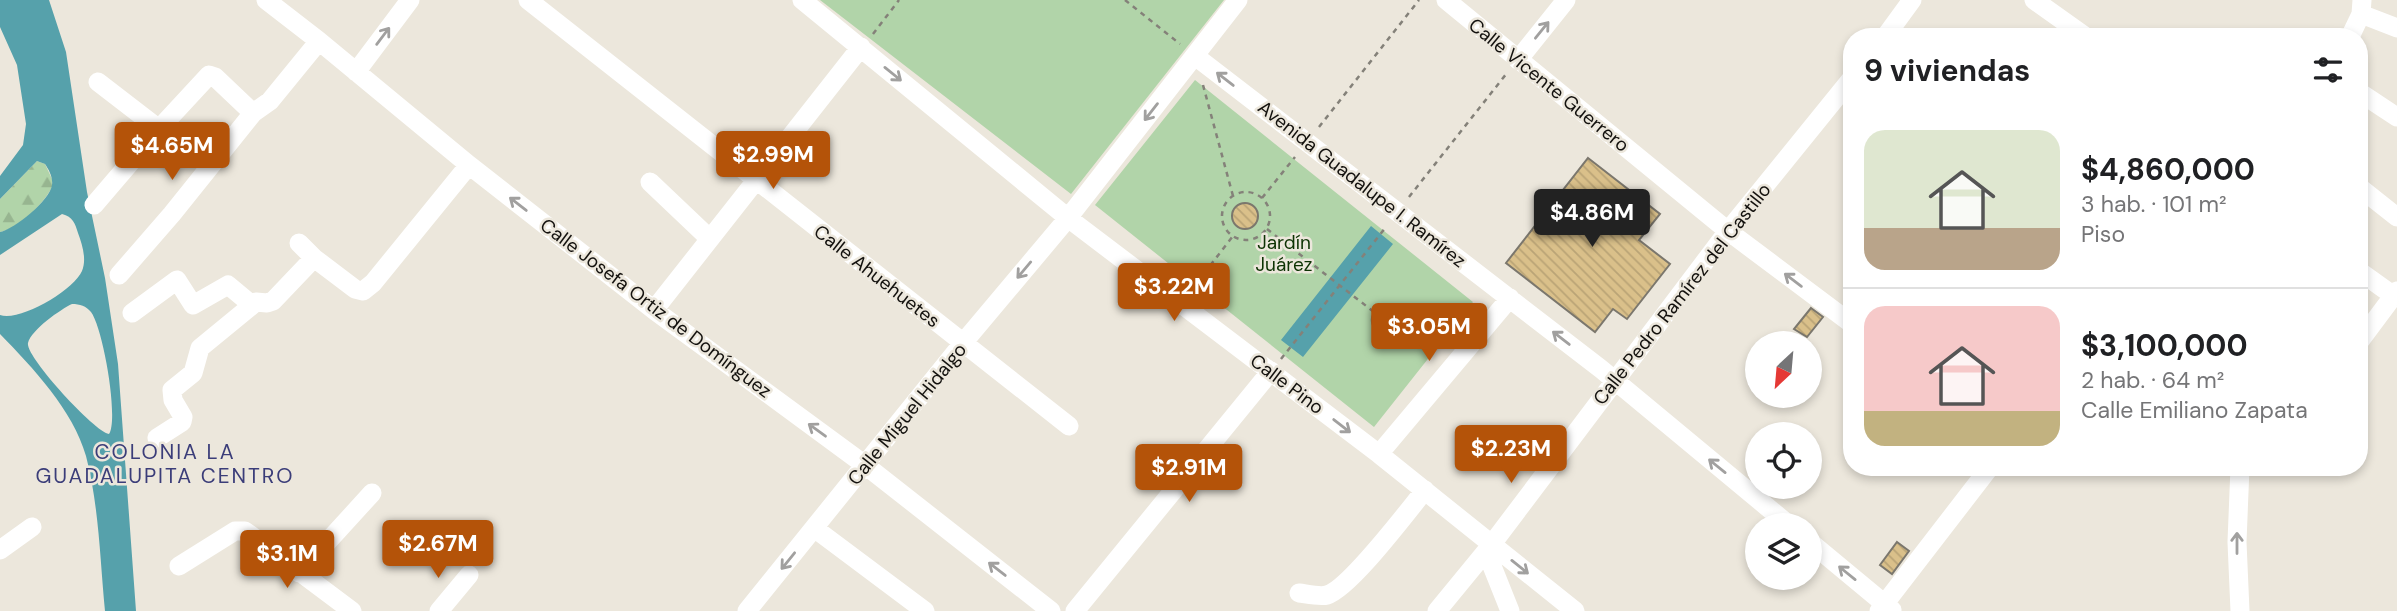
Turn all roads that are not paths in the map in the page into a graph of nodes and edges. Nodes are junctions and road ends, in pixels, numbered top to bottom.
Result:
1 (266, 0) edge
2 (528, 0) edge
3 (803, 0) edge
4 (1238, 0) edge
5 (1446, 0) edge
6 (1566, 0) edge
7 (1912, 0) edge
8 (400, 3) edge
9 (2046, 3) edge
10 (2362, 7) edge
11 (1892, 28) edge
12 (2075, 28) edge
13 (2354, 28) edge
14 (2397, 28) edge
15 (319, 41) junction
16 (862, 47) junction
17 (1195, 55) junction
18 (1518, 60) junction
19 (356, 72) junction
20 (98, 82) dead end
21 (1843, 89) edge
22 (2368, 98) edge
23 (253, 113) junction
24 (2397, 117) edge
25 (159, 129) junction
26 (469, 165) junction
27 (755, 181) junction
28 (650, 182) dead end
29 (2368, 194) edge
30 (94, 205) dead end
31 (2397, 217) edge
32 (1068, 218) junction
33 (1728, 231) junction
34 (710, 239) junction
35 (299, 243) dead end
36 (314, 258) junction
37 (120, 275) dead end
38 (2368, 277) edge
39 (2395, 294) edge
40 (1510, 298) junction
41 (252, 305) junction
42 (654, 310) junction
43 (132, 313) dead end
44 (1843, 316) edge
45 (2368, 330) edge
46 (963, 343) junction
47 (1271, 372) junction
48 (1614, 381) junction
49 (1069, 426) dead end
50 (157, 438) dead end
51 (1379, 454) junction
52 (865, 465) junction
53 (1983, 476) edge
54 (2240, 476) edge
55 (1425, 490) junction
56 (372, 493) dead end
57 (1774, 513) edge
58 (32, 527) dead end
59 (814, 528) junction
60 (1489, 547) junction
61 (0, 550) edge
62 (1822, 552) edge
63 (179, 566) dead end
64 (299, 573) junction
65 (469, 575) dead end
66 (1299, 593) dead end
67 (1886, 608) edge
68 (921, 610) edge
69 (352, 611) edge
70 (439, 611) edge
71 (747, 611) edge
72 (1051, 611) edge
73 (1075, 611) edge
74 (1437, 611) edge
75 (1510, 611) edge
76 (1575, 611) edge
77 (2240, 611) edge

1 - 15 street, Calle Josefa Ortiz de Domínguez
2 - 27 street, Calle Ahuehuetes
3 - 16 street, Calle Pino
4 - 17 street, Calle Miguel Hidalgo
5 - 18 street, Calle Vicente Guerrero
18 -> 6 street
7 - 11 street
19 -> 8 street
9 - 12 street
10 - 13 street
10 - 14 street
15 - 19 street, Calle Josefa Ortiz de Domínguez
15 - 23 street
16 - 27 street
16 -> 32 street, Calle Pino
17 -> 32 street, Calle Miguel Hidalgo
40 -> 17 street, Avenida Guadalupe I. Ramírez
18 - 33 street, Calle Vicente Guerrero
19 - 26 street, Calle Josefa Ortiz de Domínguez
20 - 25 street
21 - 33 street, Calle Pedro Ramírez del Castillo
22 - 24 street
23 - 25 street
23 - 37 street
25 - 30 street
26 - 36 street
42 -> 26 street, Calle Josefa Ortiz de Domínguez
27 - 34 street
27 - 46 street, Calle Ahuehuetes
28 - 34 street
29 - 31 street
32 -> 46 street, Calle Miguel Hidalgo
32 - 47 street, Calle Pino
44 -> 33 street, Calle Vicente Guerrero
33 - 48 street, Calle Pedro Ramírez del Castillo
34 - 42 street
35 - 36 street
36 - 41 street
38 - 39 street
39 - 45 street
48 -> 40 street, Avenida Guadalupe I. Ramírez
40 - 51 street
41 - 43 street
41 - 50 street
52 -> 42 street, Calle Josefa Ortiz de Domínguez
46 - 49 street, Calle Ahuehuetes
46 - 52 street, Calle Miguel Hidalgo
47 -> 51 street, Calle Pino
47 - 73 street
57 -> 48 street, Avenida Guadalupe I. Ramírez
48 - 60 street, Calle Pedro Ramírez del Castillo
51 - 55 street, Calle Pino
52 - 59 street, Calle Miguel Hidalgo
72 -> 52 street, Calle Josefa Ortiz de Domínguez
53 - 67 street
77 -> 54 street
55 - 60 street, Calle Pino
55 - 66 street
56 - 64 street
58 - 61 street
59 - 68 street
59 -> 71 street, Calle Miguel Hidalgo
60 - 74 street, Calle Pedro Ramírez del Castillo
60 - 75 street
60 -> 76 street, Calle Pino
67 -> 62 street
63 - 64 street
64 - 69 street
65 - 70 street

